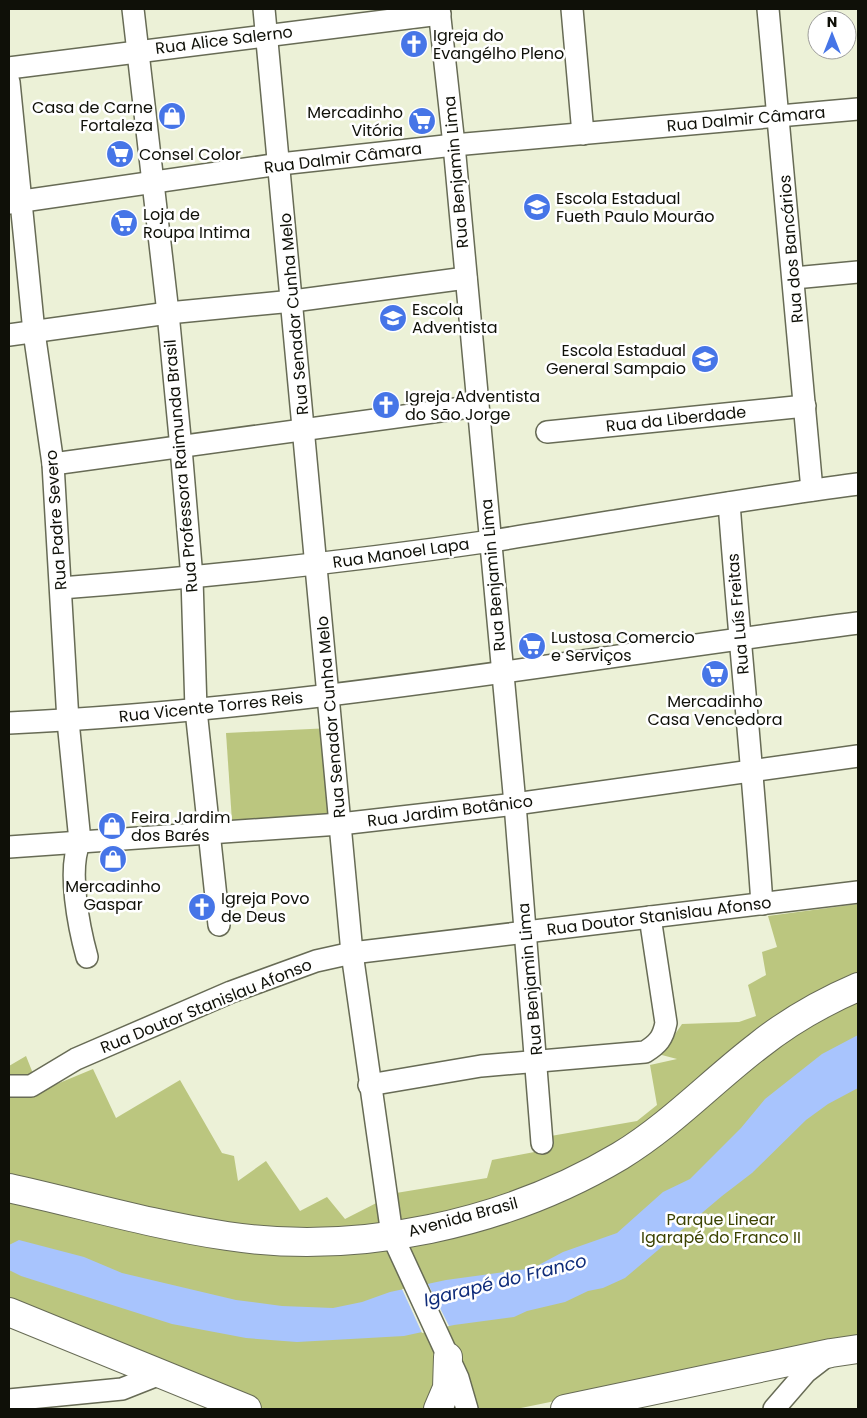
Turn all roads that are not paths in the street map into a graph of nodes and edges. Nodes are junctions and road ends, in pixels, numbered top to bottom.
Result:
1 (133, 9) edge
2 (264, 9) edge
3 (572, 9) edge
4 (768, 9) edge
5 (439, 11) edge
6 (266, 34) junction
7 (136, 51) junction
8 (9, 68) edge
9 (9, 82) edge
10 (858, 109) edge
11 (779, 116) junction
12 (583, 134) junction
13 (454, 145) junction
14 (280, 164) junction
15 (151, 184) junction
16 (14, 202) edge
17 (858, 272) edge
18 (466, 278) junction
19 (794, 278) junction
20 (293, 301) junction
21 (168, 313) junction
22 (34, 332) junction
23 (9, 334) edge
24 (477, 406) junction
25 (806, 406) junction
26 (305, 431) junction
27 (547, 432) dead end
28 (180, 448) junction
29 (53, 464) junction
30 (858, 484) edge
31 (812, 490) junction
32 (729, 503) junction
33 (489, 541) junction
34 (317, 564) junction
35 (192, 578) junction
36 (61, 588) junction
37 (858, 623) edge
38 (739, 638) junction
39 (502, 671) junction
40 (329, 695) junction
41 (196, 710) junction
42 (68, 721) junction
43 (9, 723) edge
44 (858, 756) edge
45 (753, 772) junction
46 (515, 804) junction
47 (340, 824) junction
48 (207, 832) junction
49 (80, 841) junction
50 (10, 847) edge
51 (858, 892) edge
52 (762, 904) junction
53 (650, 916) junction
54 (219, 925) dead end
55 (526, 932) junction
56 (352, 953) junction
57 (87, 957) dead end
58 (858, 987) edge
59 (536, 1060) junction
60 (9, 1086) edge
61 (369, 1086) junction
62 (542, 1143) dead end
63 (9, 1188) edge
64 (392, 1236) junction
65 (9, 1312) edge
66 (858, 1349) edge
67 (446, 1353) junction
68 (831, 1353) junction
69 (160, 1374) junction
70 (9, 1400) edge
71 (248, 1409) edge
72 (438, 1409) edge
73 (467, 1409) edge
74 (565, 1409) edge
75 (774, 1409) edge

1 - 7 street, Rua Professora Raimunda Brasil
2 - 6 street, Rua Senador Cunha Melo
3 - 12 street
4 - 11 street, Rua dos Bancários
5 - 6 street, Rua Alice Salerno
5 - 13 street, Rua Benjamin Lima
6 - 7 street, Rua Alice Salerno
6 - 14 street, Rua Senador Cunha Melo
7 - 8 street, Rua Alice Salerno
7 - 15 street, Rua Professora Raimunda Brasil
9 - 16 street, Rua Padre Severo
10 - 11 street, Rua Dalmir Câmara
11 - 12 street, Rua Dalmir Câmara
11 - 19 street, Rua dos Bancários
12 - 13 street, Rua Dalmir Câmara
13 - 14 street, Rua Dalmir Câmara
13 - 18 street, Rua Benjamin Lima
14 - 15 street, Rua Dalmir Câmara
14 - 20 street, Rua Senador Cunha Melo
15 - 16 street, Rua Dalmir Câmara
15 - 21 street, Rua Professora Raimunda Brasil
16 - 22 street, Rua Padre Severo
17 - 19 street
18 - 20 street
18 - 24 street, Rua Benjamin Lima
19 - 25 street, Rua dos Bancários
20 - 21 street
20 - 26 street, Rua Senador Cunha Melo
21 - 22 street
21 - 28 street, Rua Professora Raimunda Brasil
22 - 23 street
22 - 29 street, Rua Padre Severo
24 - 26 street
24 - 33 street, Rua Benjamin Lima
25 - 27 street, Rua da Liberdade
25 - 31 street, Rua dos Bancários
26 - 28 street
26 - 34 street, Rua Senador Cunha Melo
28 - 29 street
28 - 35 street, Rua Professora Raimunda Brasil
29 - 36 street, Rua Padre Severo
30 - 31 street, Rua Manoel Lapa
31 - 32 street, Rua Manoel Lapa
32 - 33 street, Rua Manoel Lapa
32 - 38 street, Rua Luís Freitas
33 - 34 street, Rua Manoel Lapa
33 - 39 street, Rua Benjamin Lima
34 - 35 street, Rua Manoel Lapa
34 - 40 street, Rua Senador Cunha Melo
35 - 36 street, Rua Manoel Lapa
35 - 41 street, Rua Professora Raimunda Brasil
36 - 42 street, Rua Padre Severo
37 - 38 street, Rua Vicente Torres Reis
38 - 39 street, Rua Vicente Torres Reis
38 - 45 street, Rua Luís Freitas
39 - 40 street, Rua Vicente Torres Reis
39 - 46 street, Rua Benjamin Lima
40 - 41 street, Rua Vicente Torres Reis
40 - 47 street, Rua Senador Cunha Melo
41 - 42 street, Rua Vicente Torres Reis
41 - 48 street, Rua Professora Raimunda Brasil
42 - 43 street, Rua Vicente Torres Reis
42 - 49 street, Rua Padre Severo
44 - 45 street, Rua Jardim Botânico
45 - 46 street, Rua Jardim Botânico
45 - 52 street, Rua Luís Freitas
46 - 47 street, Rua Jardim Botânico
46 - 55 street, Rua Benjamin Lima
47 - 48 street, Rua Jardim Botânico
47 - 56 street, Rua Senador Cunha Melo
48 - 49 street, Rua Jardim Botânico
48 - 54 street, Rua Professora Raimunda Brasil
49 - 50 street, Rua Jardim Botânico
49 - 57 street, Rua Padre Severo
51 - 52 street, Rua Doutor Stanislau Afonso
52 - 53 street, Rua Doutor Stanislau Afonso
53 - 55 street, Rua Doutor Stanislau Afonso
53 - 59 street
55 - 56 street, Rua Doutor Stanislau Afonso
55 - 59 street, Rua Benjamin Lima
56 - 60 street, Rua Doutor Stanislau Afonso
56 - 61 street, Rua Senador Cunha Melo
58 - 64 highway, Avenida Brasil
59 - 61 street
59 - 62 street, Rua Benjamin Lima
61 - 64 street, Rua Senador Cunha Melo
63 - 64 highway, Avenida Brasil
64 - 67 street, Rua Senador Cunha Melo
65 - 69 highway
66 - 68 highway
67 - 72 highway
67 - 73 street, Rua Senador Cunha Melo
68 - 74 highway
68 - 75 street
69 - 70 street
69 - 71 highway

